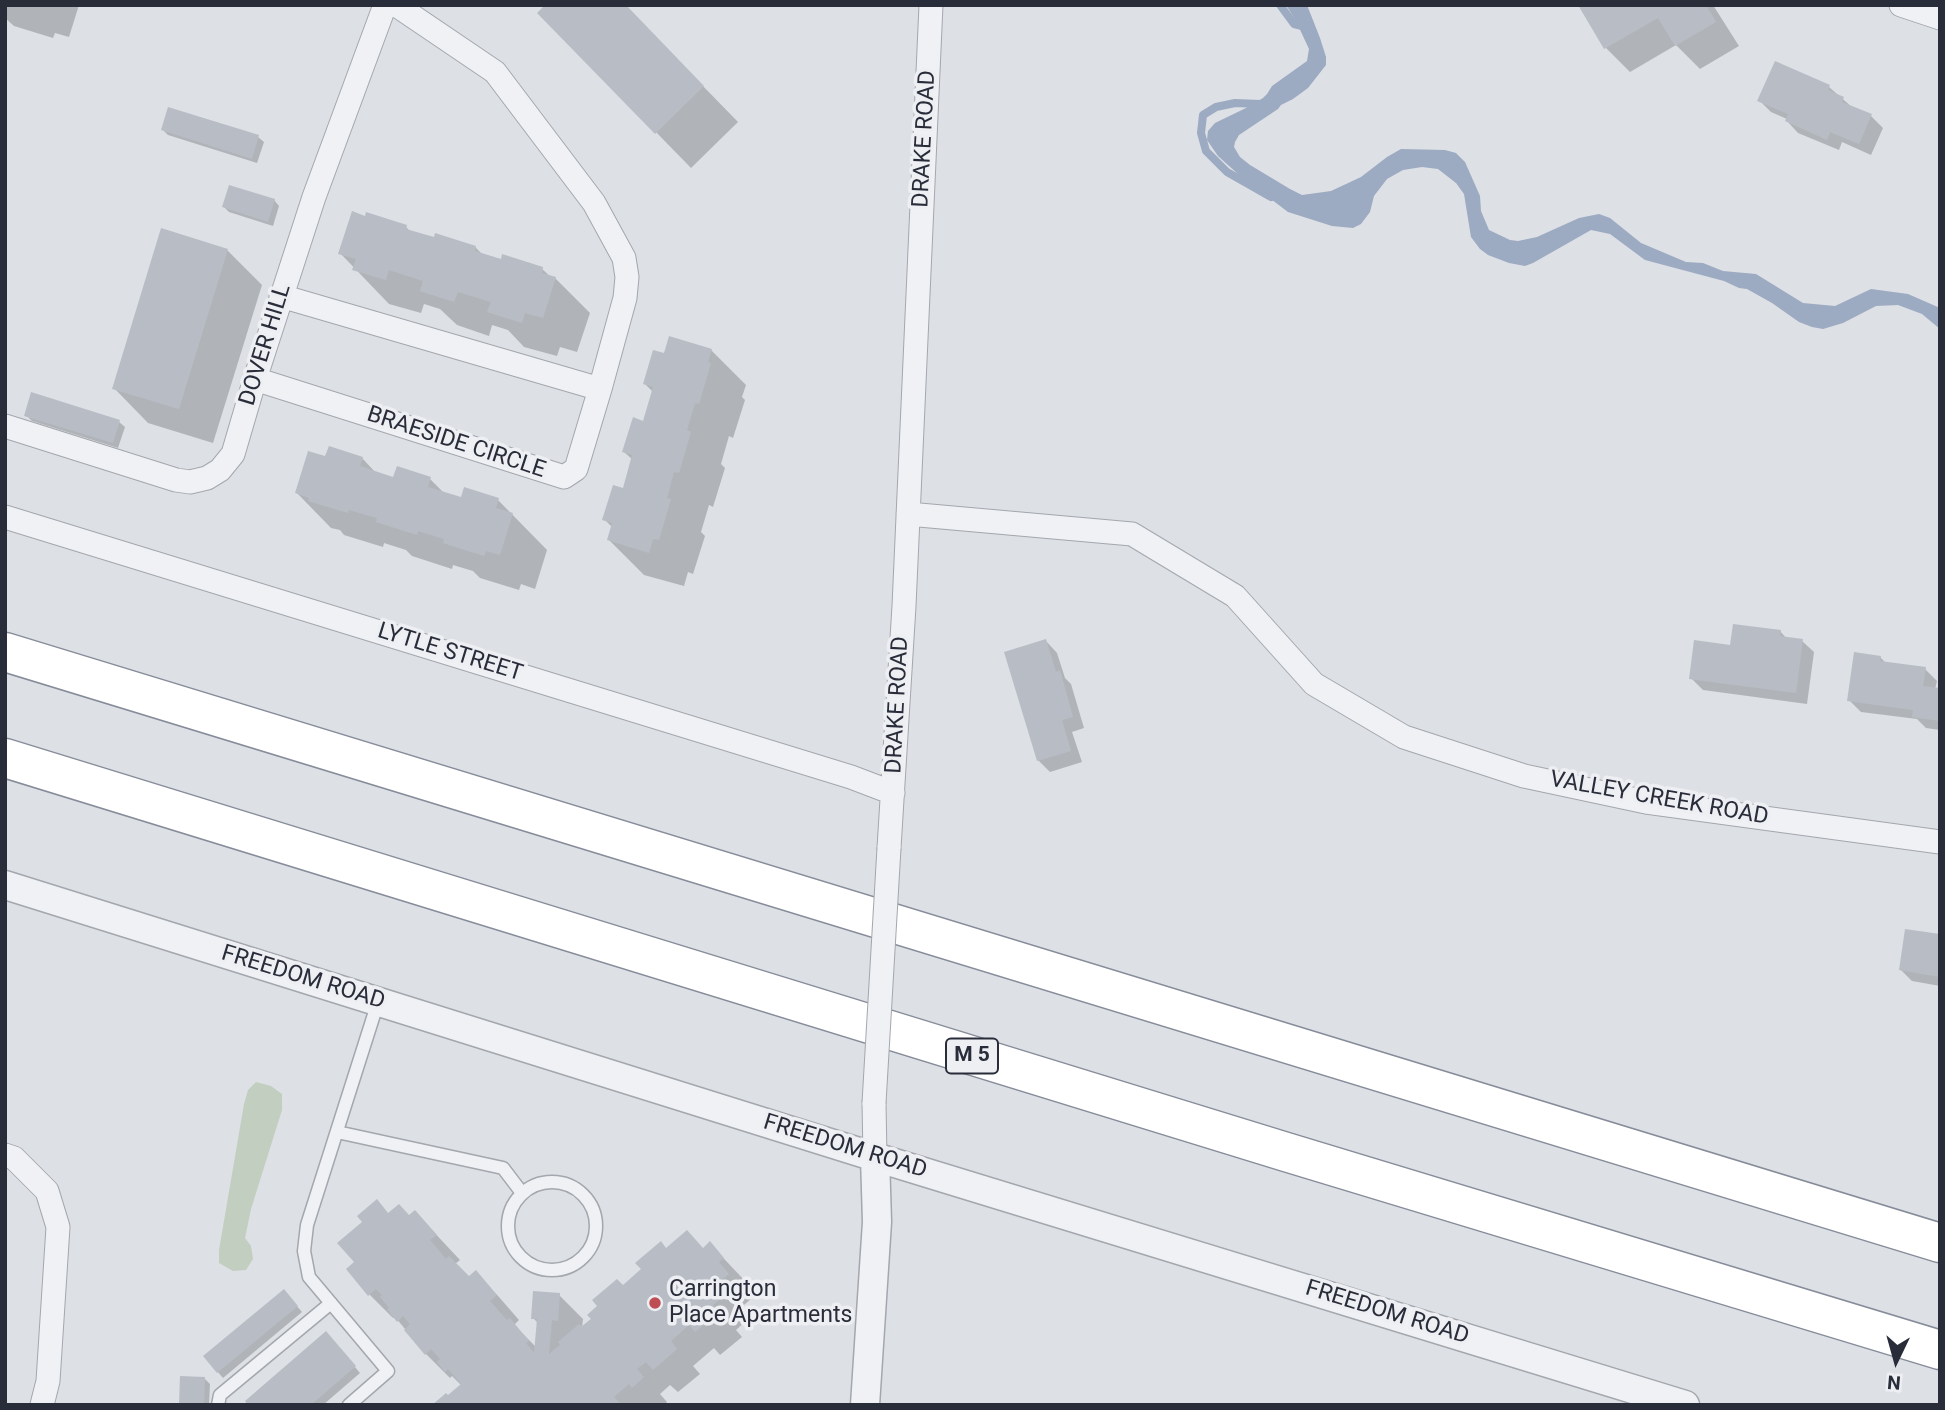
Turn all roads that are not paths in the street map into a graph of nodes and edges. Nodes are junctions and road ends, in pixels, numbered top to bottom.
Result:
1 (385, 5) edge
2 (396, 5) edge
3 (931, 5) edge
4 (1901, 5) edge
5 (1940, 18) edge
6 (281, 296) junction
7 (255, 379) junction
8 (600, 389) junction
9 (5, 426) edge
10 (908, 514) junction
11 (5, 517) edge
12 (5, 652) edge
13 (5, 758) edge
14 (893, 793) junction
15 (1940, 842) edge
16 (5, 885) edge
17 (378, 1002) junction
18 (337, 1132) junction
19 (5, 1155) edge
20 (875, 1157) junction
21 (522, 1193) junction
22 (1940, 1243) edge
23 (331, 1303) junction
24 (1940, 1350) edge
25 (42, 1405) edge
26 (218, 1405) edge
27 (349, 1405) edge
28 (865, 1405) edge
29 (1685, 1405) edge

1 - 6 street, DOVER HILL
2 - 8 street, BRAESIDE CIRCLE
3 - 10 street, DRAKE ROAD
4 - 5 street
6 - 7 street, DOVER HILL
6 - 8 street
7 - 8 street, BRAESIDE CIRCLE
7 - 9 street, DOVER HILL
10 - 14 street, DRAKE ROAD
10 - 15 street, VALLEY CREEK ROAD
11 - 14 street, LYTLE STREET
12 - 22 highway
13 - 24 highway, M 5
14 - 20 street, DRAKE ROAD, bridge
16 - 17 street, FREEDOM ROAD
17 - 18 lane
17 - 20 street, FREEDOM ROAD
18 - 21 lane
18 - 23 lane
19 - 25 street
20 - 28 street, DRAKE ROAD
20 - 29 street, FREEDOM ROAD
21 - 21 lane
23 - 26 lane
23 - 27 lane

